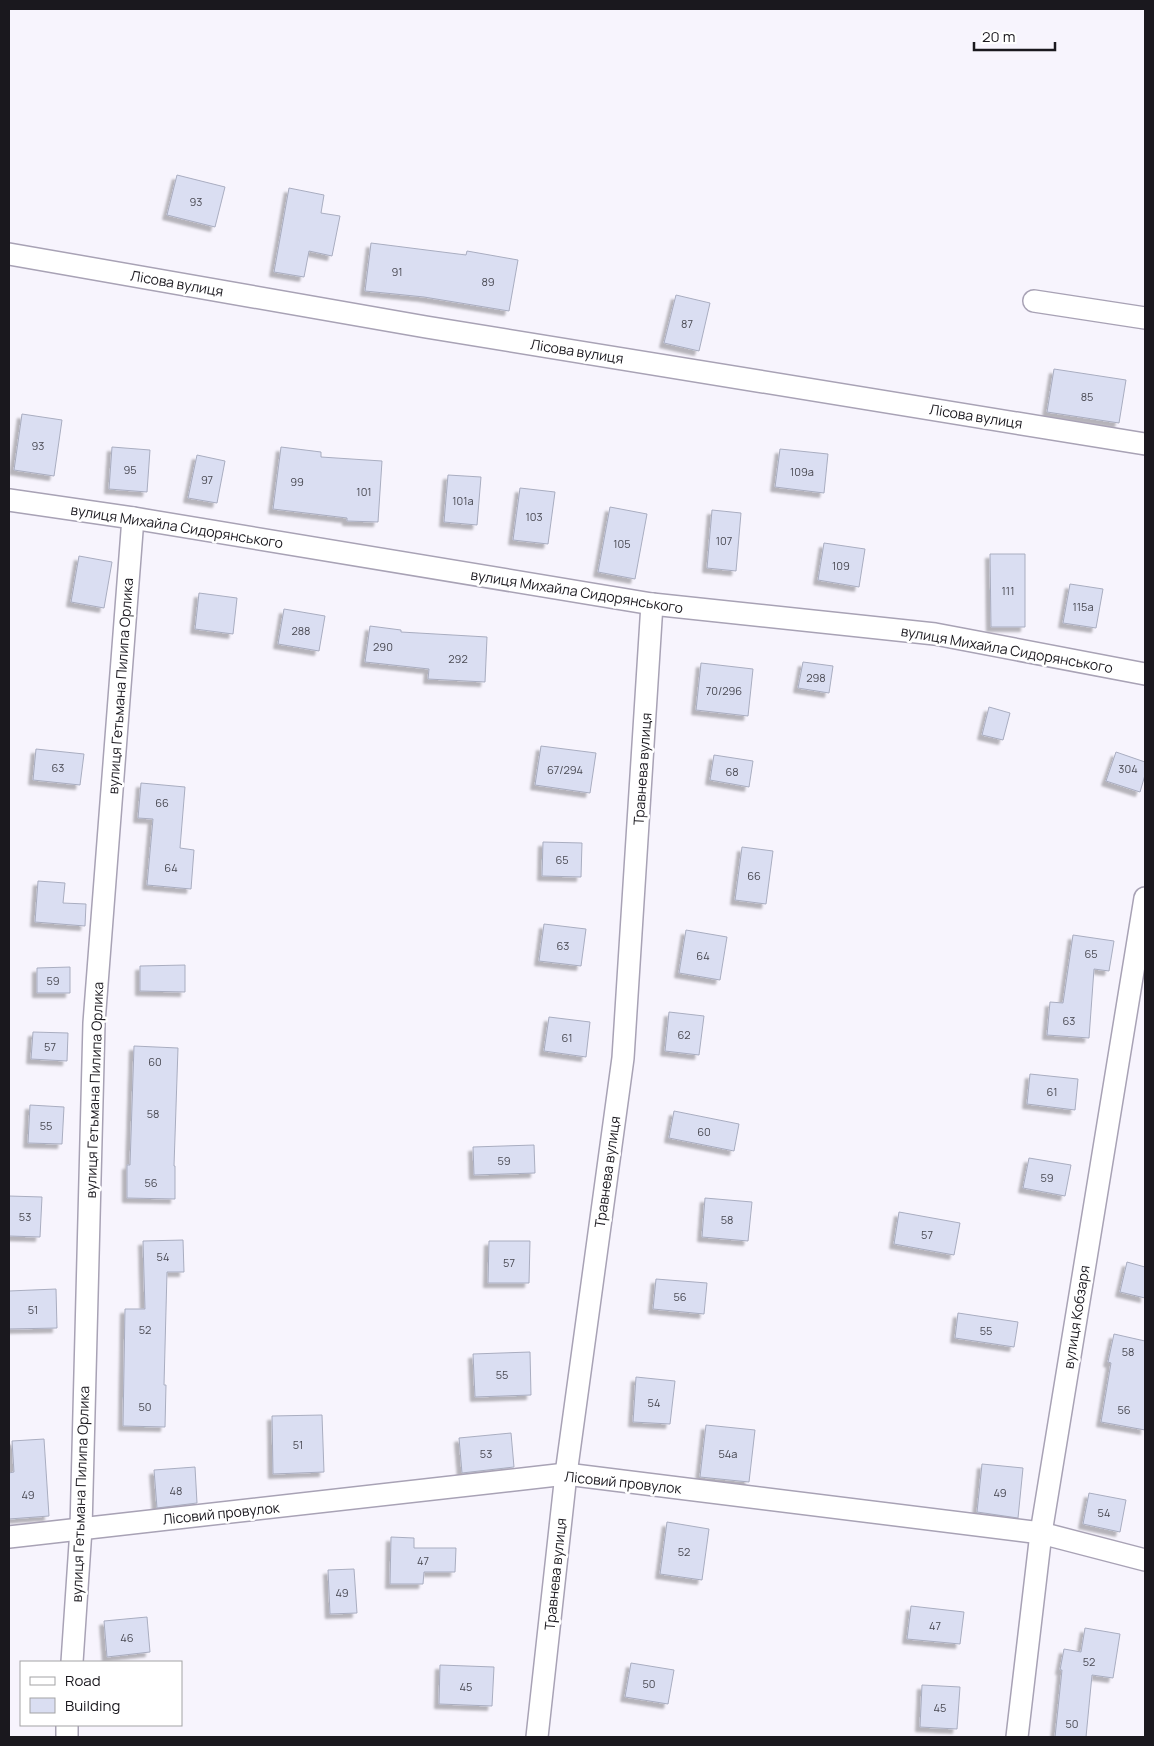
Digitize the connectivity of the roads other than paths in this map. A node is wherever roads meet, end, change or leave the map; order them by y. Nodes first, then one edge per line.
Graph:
1 (9, 254) edge
2 (1034, 301) dead end
3 (1145, 318) edge
4 (1145, 444) edge
5 (9, 500) edge
6 (133, 518) junction
7 (652, 604) junction
8 (1145, 674) edge
9 (1145, 898) edge
10 (566, 1474) junction
11 (81, 1529) junction
12 (1041, 1533) junction
13 (9, 1537) edge
14 (1145, 1560) edge
15 (72, 1661) edge
16 (537, 1737) edge
17 (1017, 1737) edge

1 - 4 street, Лісова вулиця
2 - 3 street
5 - 6 street, вулиця Михайла Сидорянського
6 - 7 street, вулиця Михайла Сидорянського
6 - 11 street, вулиця Гетьмана Пилипа Орлика
7 - 8 street, вулиця Михайла Сидорянського
7 - 10 street, Травнева вулиця
9 - 12 street, вулиця Кобзаря
10 - 11 street, Лісовий провулок
10 - 12 street, Лісовий провулок
10 - 16 street, Травнева вулиця
11 - 13 street, Лісовий провулок
11 - 15 street, вулиця Гетьмана Пилипа Орлика
12 - 14 street, Лісовий провулок
12 - 17 street, вулиця Кобзаря

